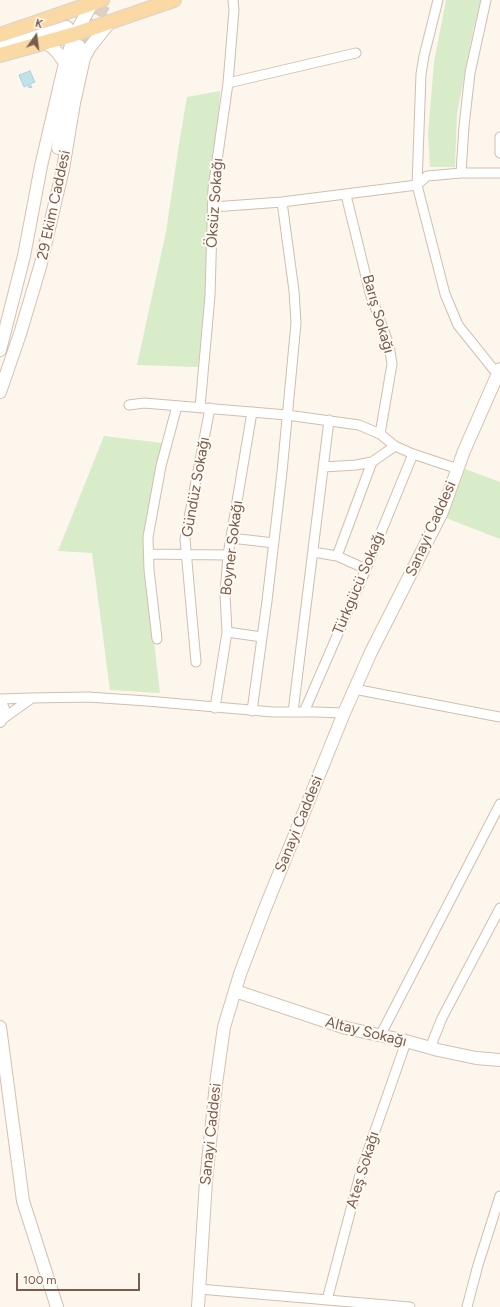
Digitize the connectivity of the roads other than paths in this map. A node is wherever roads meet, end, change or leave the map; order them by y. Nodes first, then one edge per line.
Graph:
1 (174, 0) edge
2 (234, 0) edge
3 (438, 0) edge
4 (486, 0) edge
5 (96, 1) edge
6 (110, 22) junction
7 (0, 35) edge
8 (74, 36) junction
9 (45, 42) junction
10 (0, 49) edge
11 (356, 52) dead end
12 (0, 55) edge
13 (65, 63) junction
14 (228, 83) junction
15 (500, 137) edge
16 (500, 153) edge
17 (461, 173) junction
18 (500, 173) edge
19 (417, 186) junction
20 (346, 195) junction
21 (282, 202) junction
22 (213, 207) junction
23 (48, 232) junction
24 (0, 350) edge
25 (499, 372) edge
26 (0, 392) edge
27 (129, 405) dead end
28 (177, 406) junction
29 (200, 407) junction
30 (210, 408) junction
31 (252, 412) junction
32 (287, 415) junction
33 (329, 420) junction
34 (380, 434) junction
35 (395, 446) junction
36 (413, 454) junction
37 (372, 462) junction
38 (323, 467) junction
39 (458, 469) junction
40 (231, 538) junction
41 (274, 543) junction
42 (313, 552) junction
43 (149, 554) junction
44 (186, 554) junction
45 (228, 554) junction
46 (337, 556) junction
47 (366, 570) junction
48 (227, 632) junction
49 (262, 638) junction
50 (157, 639) dead end
51 (196, 662) dead end
52 (354, 689) junction
53 (32, 698) junction
54 (0, 699) edge
55 (0, 703) edge
56 (215, 708) junction
57 (252, 711) junction
58 (293, 712) junction
59 (304, 712) junction
60 (344, 713) junction
61 (500, 717) edge
62 (1, 720) edge
63 (500, 804) edge
64 (500, 908) edge
65 (235, 991) junction
66 (0, 1027) edge
67 (380, 1036) junction
68 (406, 1042) junction
69 (430, 1048) junction
70 (500, 1060) edge
71 (500, 1196) edge
72 (199, 1289) junction
73 (327, 1300) junction
74 (377, 1306) edge
75 (57, 1307) edge
76 (198, 1307) edge
77 (410, 1307) edge
78 (468, 1307) edge

1 - 6 main road
2 - 14 street, Öksüz Sokağı
3 - 19 street
4 - 17 street
5 - 7 main road
5 - 8 main road
6 - 8 main road
6 - 23 main road, 29 Ekim Caddesi
8 - 9 main road
8 - 10 main road
8 - 13 main road, 29 Ekim Caddesi
8 - 23 main road
9 - 12 main road
9 - 13 main road
11 - 14 street
13 - 24 main road, 29 Ekim Caddesi
14 - 22 street, Öksüz Sokağı
15 - 16 street
17 - 18 street
17 - 19 street
19 - 20 street
19 - 25 street
20 - 21 street
20 - 34 street, Barış Sokağı
21 - 22 street
21 - 32 street
22 - 29 street, Öksüz Sokağı
23 - 26 main road, 29 Ekim Caddesi
25 - 39 main road, Sanayi Caddesi
27 - 28 street
28 - 29 street
28 - 43 street
29 - 30 street
30 - 31 street
30 - 44 street, Gündüz Sokağı
31 - 32 street
31 - 40 street, Boyner Sokağı
32 - 33 street
32 - 41 street
33 - 34 street
33 - 38 street
34 - 35 street
35 - 36 street
35 - 37 street
36 - 39 street
36 - 47 street, Türkgücü Sokağı
37 - 38 street
37 - 46 street
38 - 42 street
39 - 52 main road, Sanayi Caddesi
40 - 41 street
40 - 45 street, Boyner Sokağı
41 - 49 street
42 - 46 street
42 - 58 street
43 - 44 street
43 - 50 street
44 - 45 street
44 - 51 street, Gündüz Sokağı
45 - 48 street, Boyner Sokağı
46 - 47 street
47 - 59 street, Türkgücü Sokağı
48 - 49 street
48 - 56 street, Boyner Sokağı
49 - 57 street
52 - 60 main road, Sanayi Caddesi
52 - 61 street
53 - 54 street
53 - 56 street
53 - 62 street
55 - 62 main road
56 - 57 street
57 - 58 street
58 - 59 street
59 - 60 street
60 - 65 main road, Sanayi Caddesi
63 - 67 street
64 - 69 street
65 - 67 main road, Altay Sokağı
65 - 72 main road, Sanayi Caddesi
66 - 75 main road
67 - 68 main road, Altay Sokağı
68 - 69 main road, Altay Sokağı
68 - 73 street, Ateş Sokağı
69 - 70 main road, Altay Sokağı
71 - 78 street
72 - 73 street
72 - 76 main road, Sanayi Caddesi
73 - 74 street
74 - 77 street

